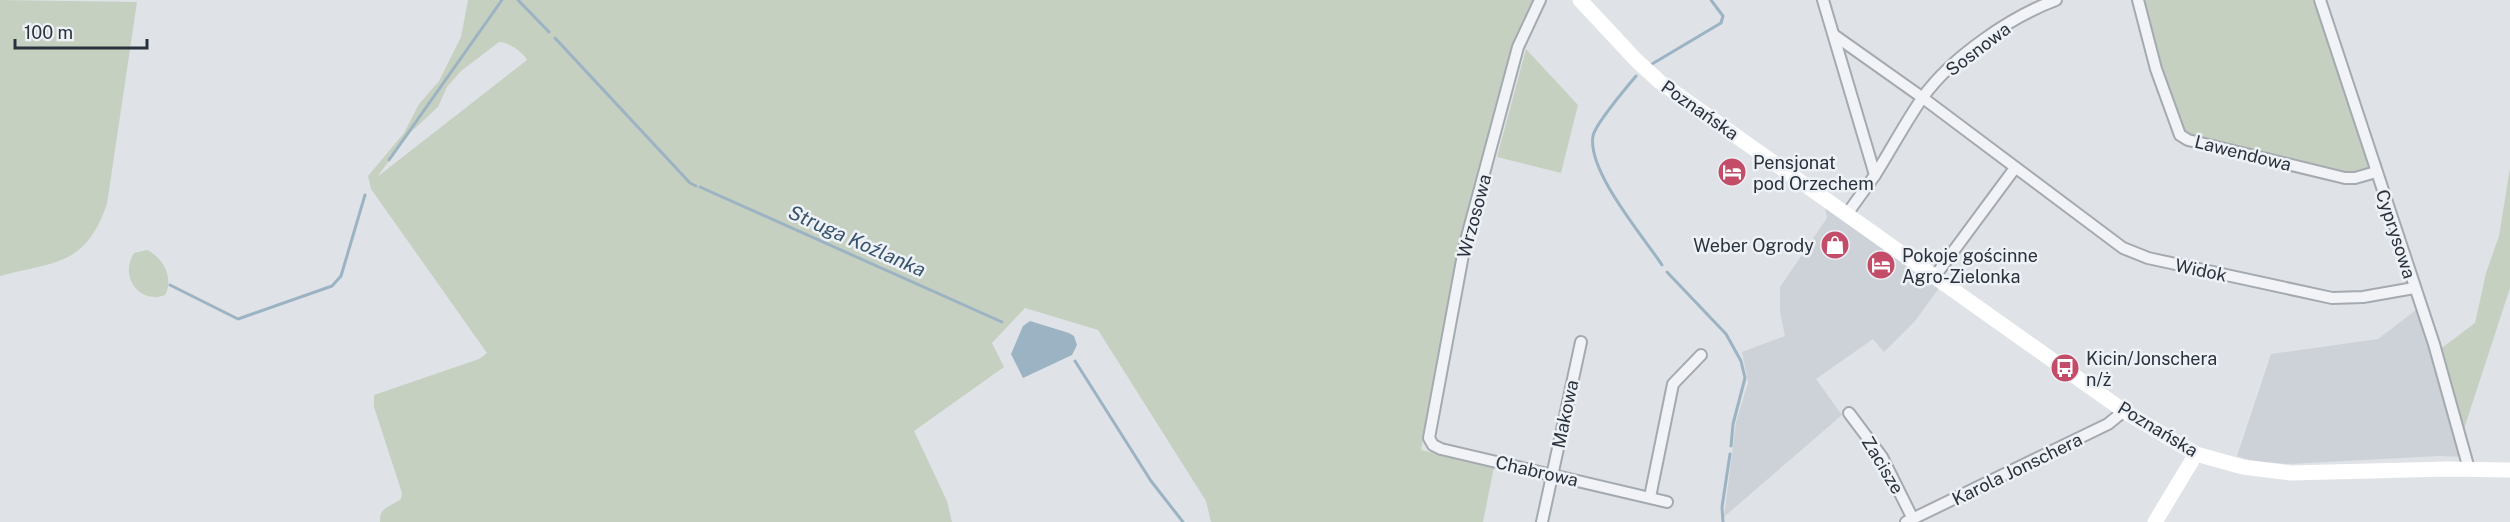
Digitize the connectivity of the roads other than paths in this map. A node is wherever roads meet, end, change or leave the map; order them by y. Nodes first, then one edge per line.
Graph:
1 (1540, 0) edge
2 (1580, 0) edge
3 (1823, 0) edge
4 (2056, 0) edge
5 (2138, 0) edge
6 (2320, 0) edge
7 (1834, 35) junction
8 (1923, 98) junction
9 (2014, 168) junction
10 (2376, 172) junction
11 (1875, 175) junction
12 (1847, 214) junction
13 (1935, 276) junction
14 (2414, 288) junction
15 (1581, 342) dead end
16 (1701, 355) dead end
17 (2124, 411) junction
18 (1849, 413) dead end
19 (1429, 438) joint
20 (2196, 454) junction
21 (2469, 469) junction
22 (2510, 470) edge
23 (1552, 475) junction
24 (1650, 497) junction
25 (1667, 502) dead end
26 (1910, 520) edge
27 (1542, 522) edge
28 (2155, 522) edge

1 - 19 street, Wrzosowa
2 - 12 street, Poznańska
3 - 7 street
4 - 8 street, Sosnowa
5 - 10 street, Lawendowa
6 - 10 street, Cyprysowa
7 - 8 street, Widok
7 - 11 street
8 - 9 street, Widok
8 - 11 street, Sosnowa
9 - 13 street
9 - 14 street, Widok
10 - 14 street, Cyprysowa
11 - 12 street, Sosnowa
12 - 13 street, Poznańska
13 - 17 street, Poznańska
14 - 21 street, Cyprysowa
15 - 23 street, Makowa
16 - 24 street
17 - 20 street, Poznańska
17 - 26 street, Karola Jonschera
18 - 26 street, Zacisze
19 - 23 street, Chabrowa
20 - 21 street, Poznańska
20 - 28 street
21 - 22 street, Poznańska
23 - 24 street, Chabrowa
23 - 27 street, Makowa
24 - 25 street, Chabrowa

